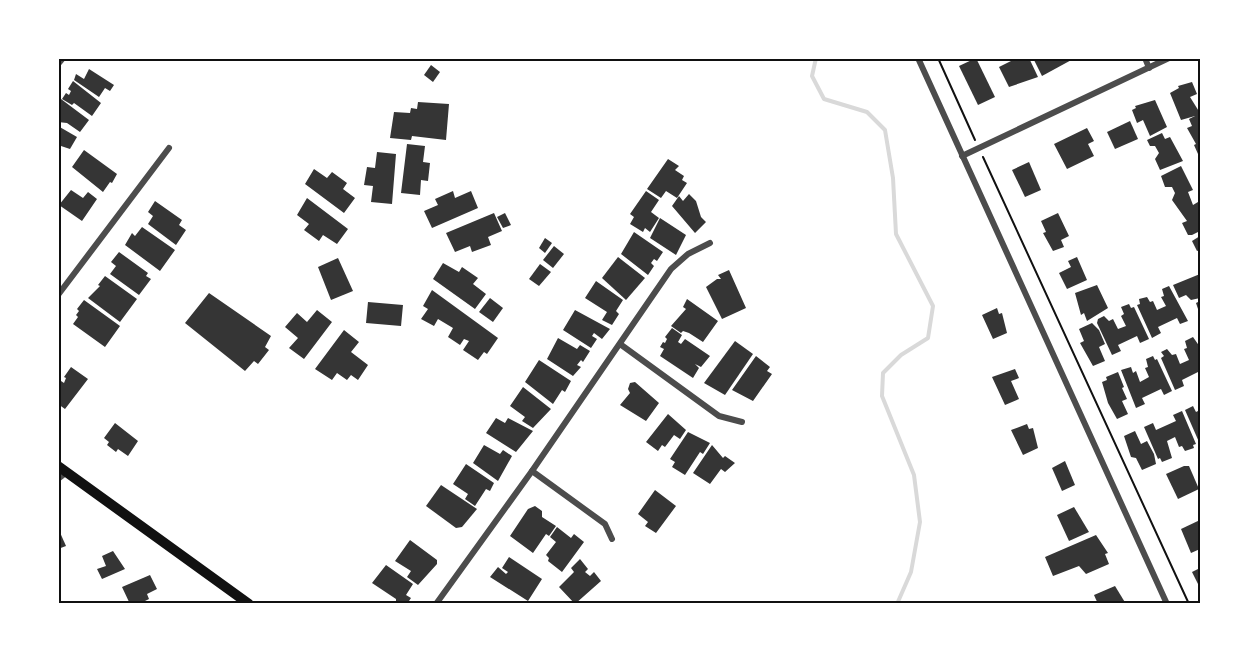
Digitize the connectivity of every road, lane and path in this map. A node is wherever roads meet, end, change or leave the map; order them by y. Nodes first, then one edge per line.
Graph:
1 (63, 58) edge
2 (918, 58) edge
3 (938, 58) edge
4 (1144, 58) edge
5 (1169, 58) edge
6 (58, 64) edge
7 (1149, 68) junction
8 (169, 148) dead end
9 (978, 148) junction
10 (962, 156) junction
11 (710, 243) dead end
12 (58, 295) edge
13 (620, 344) junction
14 (742, 422) dead end
15 (532, 471) junction
16 (61, 472) edge
17 (612, 539) dead end
18 (247, 603) edge
19 (436, 603) edge
20 (1167, 603) edge
21 (1189, 603) edge

1 - 6 street
2 - 10 street
3 - 9 path
4 - 7 street
5 - 7 street
7 - 9 street
8 - 12 street
9 - 10 street
9 - 21 path
10 - 20 street
11 - 13 street
13 - 14 street
13 - 15 street
15 - 17 street
15 - 19 street
16 - 18 main road

